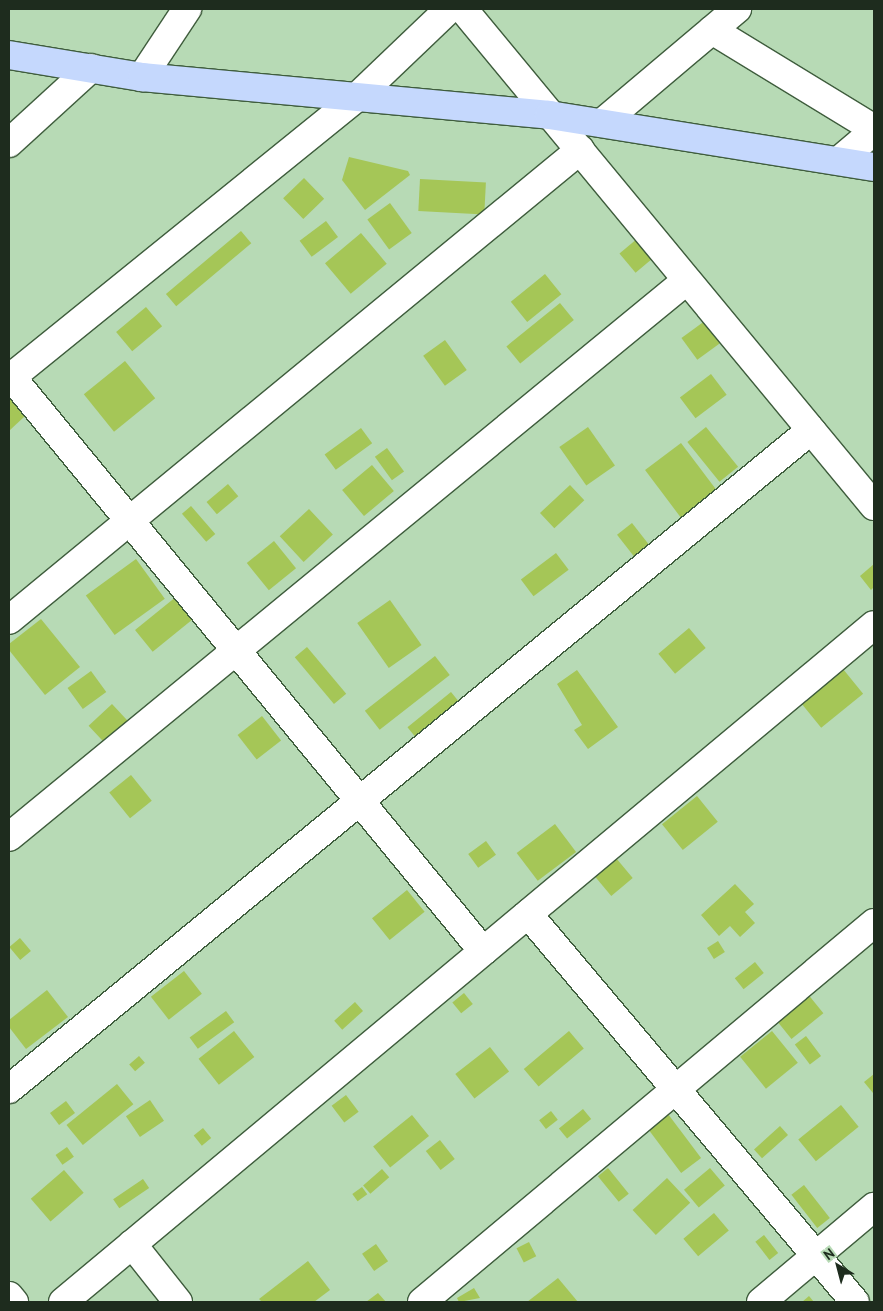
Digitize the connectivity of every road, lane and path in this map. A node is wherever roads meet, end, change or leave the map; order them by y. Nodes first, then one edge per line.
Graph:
1 (187, 9) edge
2 (449, 9) edge
3 (463, 9) edge
4 (737, 9) edge
5 (712, 30) junction
6 (9, 55) edge
7 (91, 68) junction
8 (142, 77) junction
9 (357, 98) junction
10 (549, 115) junction
11 (602, 123) junction
12 (874, 130) edge
13 (9, 143) edge
14 (580, 150) junction
15 (841, 159) junction
16 (874, 167) edge
17 (687, 280) junction
18 (10, 377) edge
19 (811, 430) junction
20 (874, 506) edge
21 (129, 521) junction
22 (9, 620) edge
23 (874, 625) edge
24 (236, 650) junction
25 (359, 800) junction
26 (9, 837) edge
27 (528, 914) junction
28 (874, 923) edge
29 (483, 951) junction
30 (9, 1088) edge
31 (676, 1090) junction
32 (874, 1207) edge
33 (132, 1244) junction
34 (816, 1256) junction
35 (9, 1296) edge
36 (14, 1302) edge
37 (63, 1302) edge
38 (178, 1302) edge
39 (422, 1302) edge
40 (761, 1302) edge
41 (855, 1302) edge

1 - 8 street
2 - 9 street
3 - 10 street
4 - 5 street
5 - 11 street
5 - 12 street
6 - 7 main road
7 - 8 main road
7 - 13 street
8 - 9 main road
9 - 10 main road
9 - 18 street
10 - 11 main road
10 - 14 street
11 - 15 main road
12 - 15 street
14 - 17 street
14 - 21 street
15 - 16 main road
17 - 19 street
17 - 24 street
18 - 21 street
19 - 20 street
19 - 25 street
21 - 22 street
21 - 24 street
23 - 27 street
24 - 25 street
24 - 26 street
25 - 29 street
25 - 30 street
27 - 29 street
27 - 31 street
28 - 31 street
29 - 33 street
31 - 34 street
31 - 39 street
32 - 34 street
33 - 37 street
33 - 38 street
34 - 40 street
34 - 41 street
35 - 36 street

